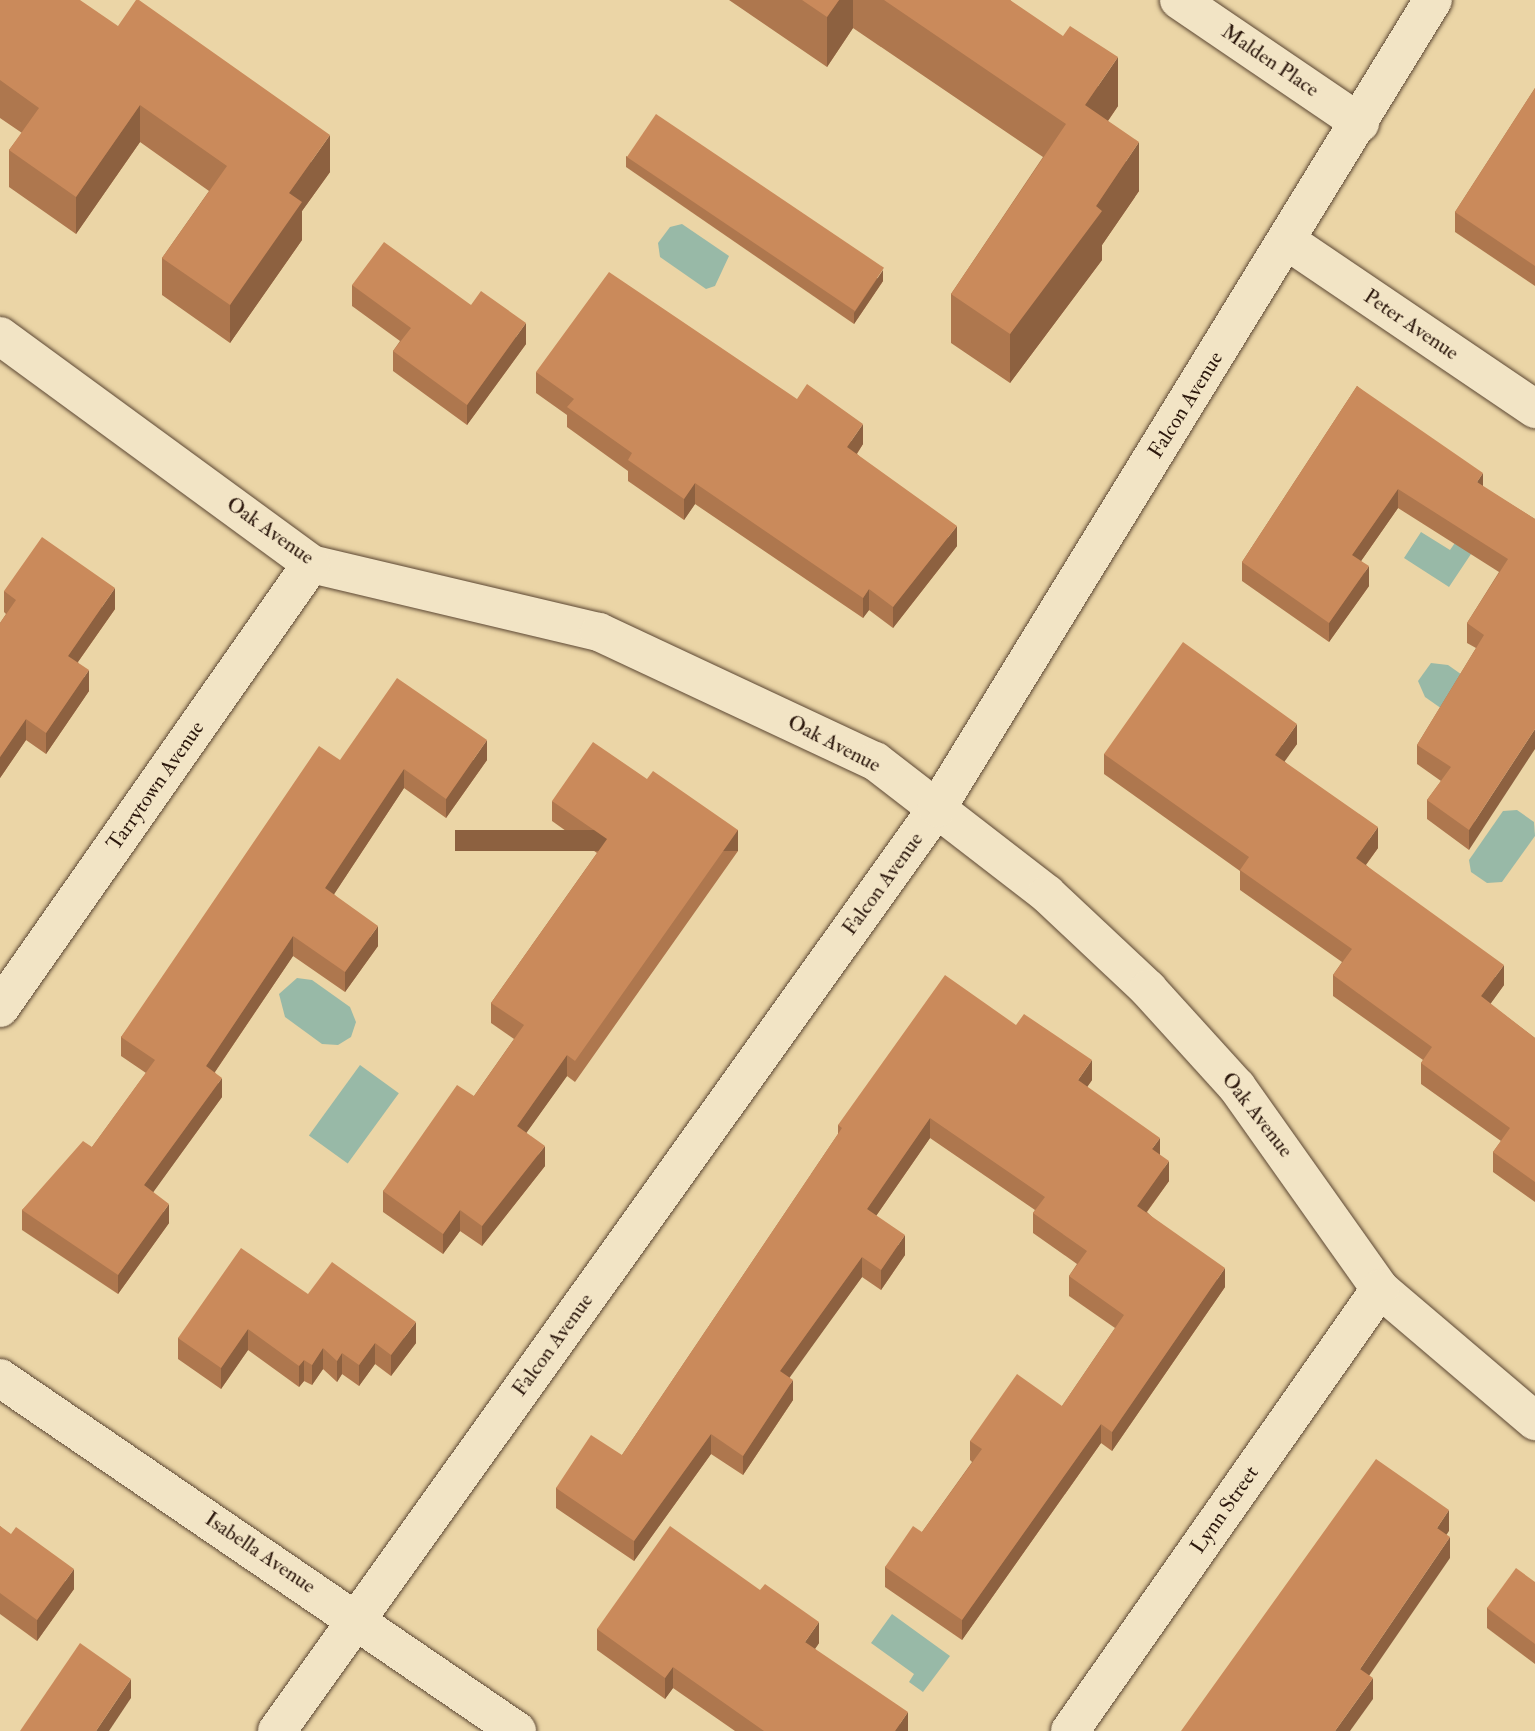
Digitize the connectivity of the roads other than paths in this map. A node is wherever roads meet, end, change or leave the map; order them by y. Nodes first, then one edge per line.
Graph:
1 (1180, 0) edge
2 (1433, 0) edge
3 (1360, 123) junction
4 (1287, 241) junction
5 (0, 336) edge
6 (1535, 409) edge
7 (312, 564) junction
8 (937, 808) junction
9 (0, 1008) edge
10 (1380, 1289) junction
11 (0, 1378) edge
12 (1535, 1421) edge
13 (358, 1619) junction
14 (276, 1731) edge
15 (517, 1731) edge
16 (1070, 1731) edge

1 - 3 street, Malden Place
2 - 3 street, Falcon Avenue
3 - 4 street, Falcon Avenue
4 - 6 street, Peter Avenue
4 - 8 street, Falcon Avenue
5 - 7 street, Oak Avenue
7 - 8 street, Oak Avenue
7 - 9 street, Tarrytown Avenue
8 - 10 street, Oak Avenue
8 - 13 street, Falcon Avenue
10 - 12 street, Oak Avenue
10 - 16 street, Lynn Street
11 - 13 street, Isabella Avenue
13 - 14 street, Falcon Avenue
13 - 15 street, Isabella Avenue

